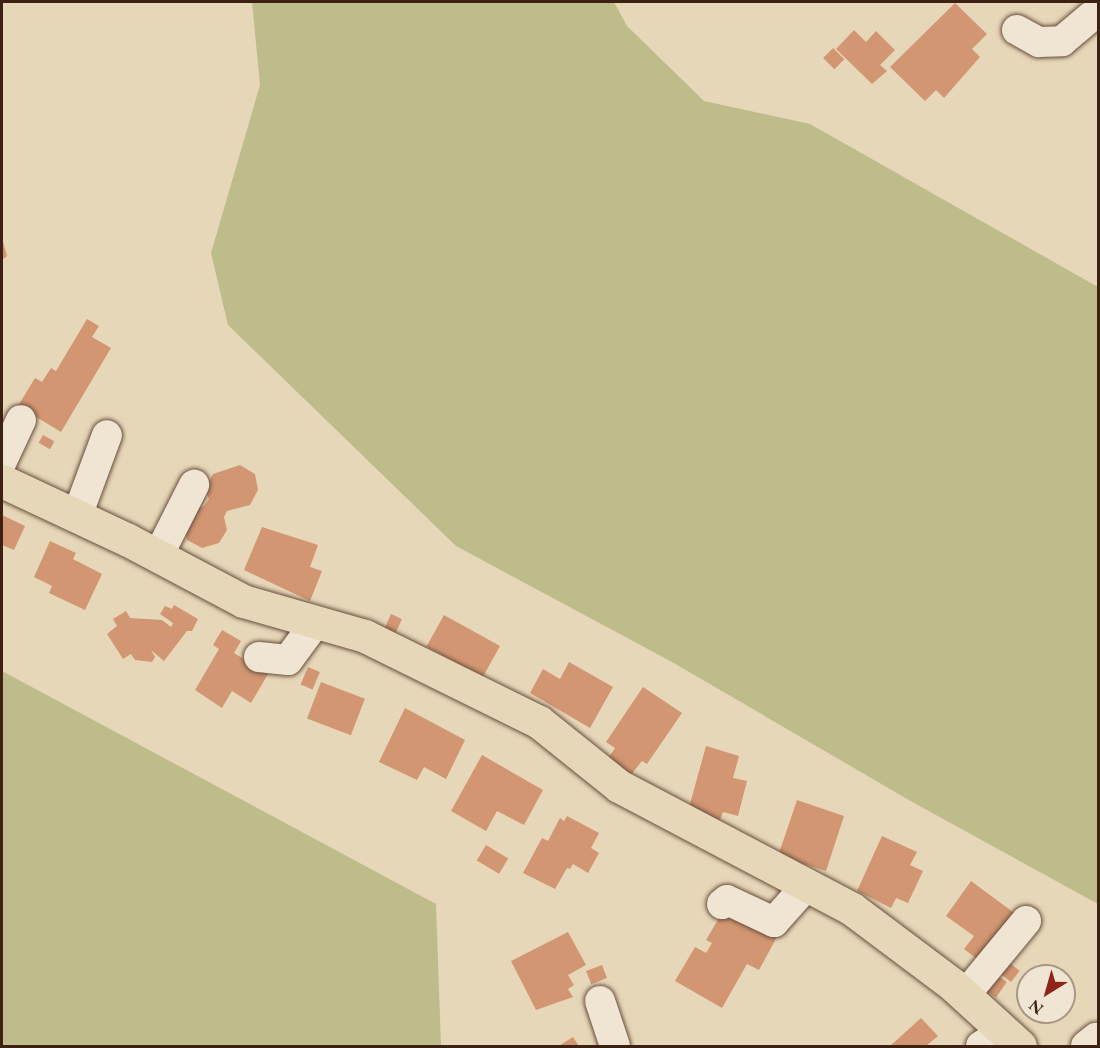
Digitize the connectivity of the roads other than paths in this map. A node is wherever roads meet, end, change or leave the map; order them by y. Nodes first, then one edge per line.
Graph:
1 (1087, 14) edge
2 (1017, 30) dead end
3 (21, 420) dead end
4 (107, 435) dead end
5 (2, 461) edge
6 (2, 481) edge
7 (194, 485) dead end
8 (77, 516) junction
9 (158, 556) junction
10 (316, 622) junction
11 (259, 657) dead end
12 (807, 885) junction
13 (722, 904) dead end
14 (1026, 921) dead end
15 (965, 995) junction
16 (600, 1001) dead end
17 (1002, 1041) edge
18 (615, 1047) edge

1 - 2 street
3 - 5 street
4 - 8 street
6 - 8 main road
7 - 9 street
8 - 9 main road
9 - 10 main road
10 - 11 street
10 - 12 main road
12 - 13 street
12 - 15 main road
14 - 15 street
15 - 17 main road
16 - 18 street

